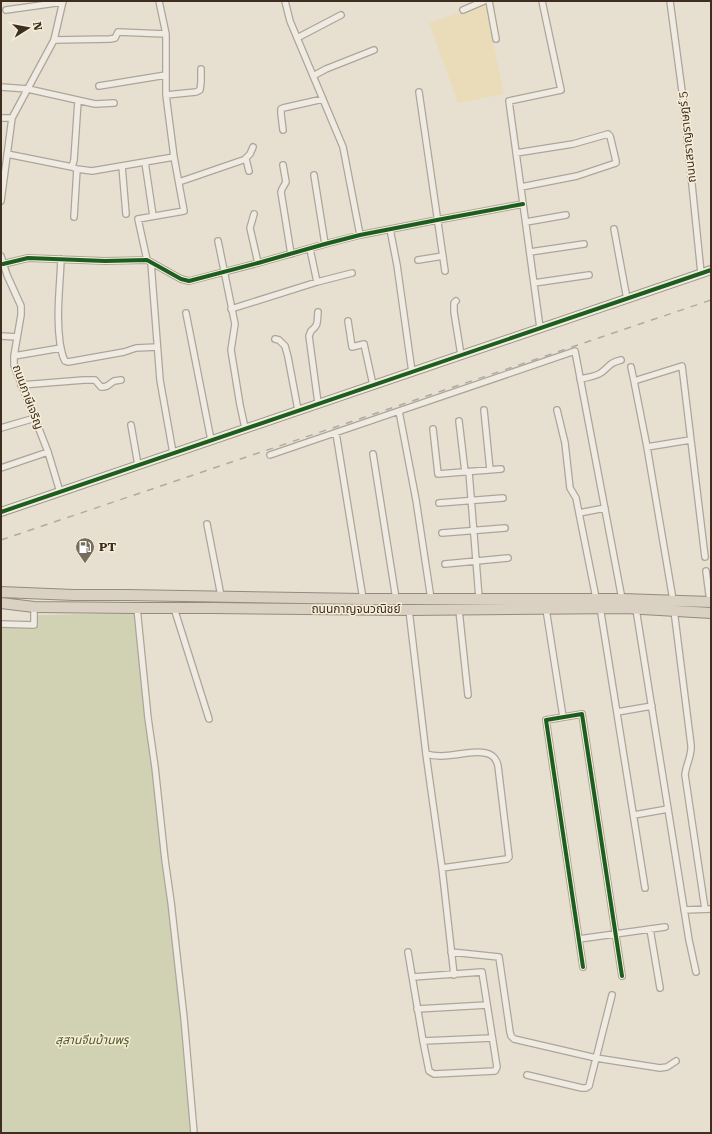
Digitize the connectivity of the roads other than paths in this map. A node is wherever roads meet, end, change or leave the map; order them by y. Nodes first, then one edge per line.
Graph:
1 (159, 1) edge
2 (286, 1) edge
3 (484, 1) edge
4 (489, 1) edge
5 (542, 1) edge
6 (670, 1) edge
7 (63, 2) edge
8 (6, 10) dead end
9 (463, 10) dead end
10 (341, 15) dead end
11 (166, 34) junction
12 (297, 38) junction
13 (496, 39) dead end
14 (54, 40) junction
15 (374, 50) dead end
16 (201, 69) dead end
17 (166, 75) junction
18 (313, 76) junction
19 (99, 86) dead end
20 (1, 87) edge
21 (28, 89) junction
22 (419, 92) dead end
23 (166, 96) junction
24 (323, 99) junction
25 (78, 101) junction
26 (114, 103) dead end
27 (1, 118) edge
28 (12, 118) junction
29 (283, 130) dead end
30 (253, 148) dead end
31 (7, 154) junction
32 (516, 154) junction
33 (174, 157) junction
34 (245, 159) junction
35 (146, 162) junction
36 (283, 165) dead end
37 (122, 166) junction
38 (74, 168) junction
39 (249, 171) dead end
40 (314, 176) dead end
41 (179, 182) junction
42 (521, 187) junction
43 (1, 201) edge
44 (523, 204) junction
45 (126, 214) dead end
46 (254, 214) dead end
47 (566, 215) dead end
48 (74, 216) dead end
49 (153, 216) junction
50 (437, 220) junction
51 (526, 222) junction
52 (390, 229) junction
53 (614, 229) dead end
54 (360, 235) junction
55 (218, 241) dead end
56 (326, 244) junction
57 (584, 244) dead end
58 (310, 248) junction
59 (530, 252) junction
60 (291, 254) junction
61 (1, 256) edge
62 (443, 256) junction
63 (62, 259) junction
64 (418, 260) dead end
65 (149, 262) junction
66 (258, 263) junction
67 (3, 264) junction
68 (711, 270) edge
69 (445, 271) dead end
70 (224, 272) junction
71 (352, 273) dead end
72 (701, 273) junction
73 (589, 275) dead end
74 (317, 282) junction
75 (534, 283) junction
76 (627, 299) junction
77 (456, 301) dead end
78 (231, 309) junction
79 (318, 312) dead end
80 (186, 313) dead end
81 (348, 321) dead end
82 (540, 328) junction
83 (1, 336) edge
84 (17, 337) junction
85 (275, 339) dead end
86 (157, 347) junction
87 (61, 348) junction
88 (461, 355) junction
89 (14, 356) junction
90 (621, 360) dead end
91 (631, 367) dead end
92 (412, 372) junction
93 (580, 379) junction
94 (121, 380) dead end
95 (634, 381) junction
96 (21, 385) junction
97 (373, 385) junction
98 (318, 403) junction
99 (298, 410) junction
100 (484, 410) dead end
101 (557, 410) dead end
102 (400, 411) junction
103 (35, 418) junction
104 (459, 421) dead end
105 (131, 425) dead end
106 (1, 428) edge
107 (245, 428) junction
108 (433, 429) dead end
109 (336, 433) junction
110 (211, 440) junction
111 (690, 440) junction
112 (647, 447) junction
113 (48, 452) junction
114 (173, 453) junction
115 (373, 454) dead end
116 (270, 455) dead end
117 (138, 465) junction
118 (1, 468) edge
119 (501, 469) dead end
120 (490, 470) junction
121 (467, 472) junction
122 (60, 492) junction
123 (503, 498) dead end
124 (471, 501) junction
125 (439, 503) dead end
126 (605, 508) junction
127 (1, 512) edge
128 (579, 512) junction
129 (207, 524) dead end
130 (505, 528) dead end
131 (474, 531) junction
132 (442, 533) dead end
133 (705, 557) dead end
134 (508, 558) dead end
135 (476, 561) junction
136 (445, 564) dead end
137 (706, 571) dead end
138 (1, 592) edge
139 (221, 596) junction
140 (431, 598) junction
141 (479, 598) junction
142 (363, 599) junction
143 (396, 599) junction
144 (622, 599) junction
145 (598, 602) junction
146 (710, 602) edge
147 (1, 603) edge
148 (673, 605) junction
149 (34, 607) junction
150 (138, 608) junction
151 (174, 608) junction
152 (546, 609) junction
153 (636, 609) junction
154 (408, 610) junction
155 (459, 610) junction
156 (711, 613) edge
157 (1, 624) edge
158 (468, 695) dead end
159 (652, 706) junction
160 (617, 712) junction
161 (563, 717) junction
162 (209, 719) dead end
163 (426, 754) junction
164 (668, 809) junction
165 (634, 815) junction
166 (442, 868) junction
167 (645, 888) dead end
168 (708, 909) edge
169 (684, 910) junction
170 (665, 927) dead end
171 (650, 929) junction
172 (615, 934) junction
173 (579, 939) junction
174 (408, 952) dead end
175 (451, 952) junction
176 (583, 967) dead end
177 (696, 972) dead end
178 (454, 975) junction
179 (622, 976) dead end
180 (412, 977) junction
181 (660, 988) dead end
182 (612, 995) dead end
183 (487, 1005) junction
184 (417, 1009) junction
185 (492, 1038) junction
186 (423, 1041) junction
187 (596, 1058) junction
188 (676, 1061) dead end
189 (527, 1075) dead end
190 (194, 1133) edge

1 - 11 street
2 - 12 street
3 - 9 street
4 - 13 street
5 - 32 street
6 - 72 street, ถนนสราญราษฎร์ 5
7 - 8 street
7 - 14 street
10 - 12 street
11 - 14 street
11 - 17 street
12 - 18 street
14 - 21 street
15 - 18 street
16 - 23 street
17 - 19 street
17 - 23 street
18 - 24 street
20 - 21 street
21 - 25 street
21 - 28 street
22 - 50 street
23 - 33 street
24 - 29 street
24 - 54 street
25 - 26 street
25 - 38 street
27 - 28 street
28 - 31 street
30 - 34 street
31 - 38 street
31 - 43 street
32 - 42 street
32 - 42 street
33 - 35 street
33 - 41 street
34 - 39 street
34 - 41 street
35 - 37 street
35 - 49 street
36 - 60 street
37 - 38 street
37 - 45 street
38 - 48 street
40 - 56 street
41 - 49 street
42 - 44 street
44 - 50 street
44 - 51 street
46 - 66 street
47 - 51 street
49 - 65 street
50 - 52 street
50 - 62 street
51 - 59 street
52 - 54 street
52 - 92 street
53 - 76 street
54 - 56 street
55 - 70 street
56 - 58 street
57 - 59 street
58 - 60 street
58 - 74 street
59 - 75 street
60 - 66 street
61 - 67 street, ถนนภาษีเจริญ
62 - 64 street
62 - 69 street
63 - 65 street
63 - 67 street
63 - 87 street
65 - 70 street
65 - 86 street
66 - 70 street
67 - 84 street, ถนนภาษีเจริญ
68 - 72 street
70 - 78 street
71 - 74 street
72 - 76 street
73 - 75 street
74 - 78 street
75 - 82 street
76 - 82 street
77 - 88 street
78 - 107 street
79 - 98 street
80 - 110 street
81 - 97 street
82 - 88 street
83 - 84 street
84 - 89 street, ถนนภาษีเจริญ
85 - 99 street
86 - 87 street
86 - 114 street
87 - 89 street
88 - 92 street
89 - 96 street, ถนนภาษีเจริญ
90 - 93 street
91 - 95 street
92 - 97 street
93 - 102 street
93 - 126 street
94 - 96 street
95 - 111 street
95 - 112 street
96 - 103 street, ถนนภาษีเจริญ
97 - 98 street
98 - 99 street
99 - 107 street
100 - 120 street
101 - 128 street
102 - 109 street
102 - 140 street
103 - 106 street
103 - 113 street, ถนนภาษีเจริญ
104 - 121 street
105 - 117 street
107 - 110 street
108 - 121 street
109 - 116 street
109 - 142 street
110 - 114 street
111 - 112 street
111 - 133 street
112 - 148 street
113 - 118 street
113 - 122 street, ถนนภาษีเจริญ
114 - 117 street
115 - 143 street
117 - 122 street
119 - 120 street
120 - 121 street
121 - 124 street
122 - 127 street
123 - 124 street
124 - 125 street
124 - 131 street
126 - 128 street
126 - 144 street
128 - 145 street
129 - 139 street
130 - 131 street
131 - 132 street
131 - 135 street
134 - 135 street
135 - 136 street
135 - 141 street
137 - 146 street
138 - 139 highway, ถนนกาญจนวณิชย์
139 - 142 highway, ถนนกาญจนวณิชย์
140 - 141 highway, ถนนกาญจนวณิชย์
140 - 143 highway, ถนนกาญจนวณิชย์
141 - 145 highway, ถนนกาญจนวณิชย์
142 - 143 highway, ถนนกาญจนวณิชย์
144 - 145 highway, ถนนกาญจนวณิชย์
144 - 148 highway, ถนนกาญจนวณิชย์
145 - 152 highway, ถนนกาญจนวณิชย์
145 - 153 highway, ถนนกาญจนวณิชย์
145 - 160 street
146 - 148 highway, ถนนกาญจนวณิชย์
147 - 149 highway, ถนนกาญจนวณิชย์
148 - 153 highway, ถนนกาญจนวณิชย์
148 - 156 highway, ถนนกาญจนวณิชย์
148 - 168 street
149 - 150 highway, ถนนกาญจนวณิชย์
149 - 157 street
150 - 151 highway, ถนนกาญจนวณิชย์
150 - 190 street
151 - 154 highway, ถนนกาญจนวณิชย์
151 - 162 street
152 - 155 highway, ถนนกาญจนวณิชย์
152 - 161 street
153 - 159 street
154 - 155 highway, ถนนกาญจนวณิชย์
154 - 163 street
155 - 158 street
159 - 160 street
159 - 164 street
160 - 165 street
161 - 172 street
161 - 173 street
163 - 166 street
163 - 166 street
164 - 165 street
164 - 169 street
165 - 167 street
166 - 175 street
168 - 169 street
169 - 177 street
170 - 171 street
171 - 172 street
171 - 181 street
172 - 173 street
172 - 179 street
173 - 176 street
174 - 180 street
175 - 178 street
175 - 187 street
178 - 180 street
178 - 183 street
180 - 184 street
182 - 187 street
183 - 184 street
183 - 185 street
184 - 186 street
185 - 186 street
185 - 186 street
187 - 188 street
187 - 189 street

